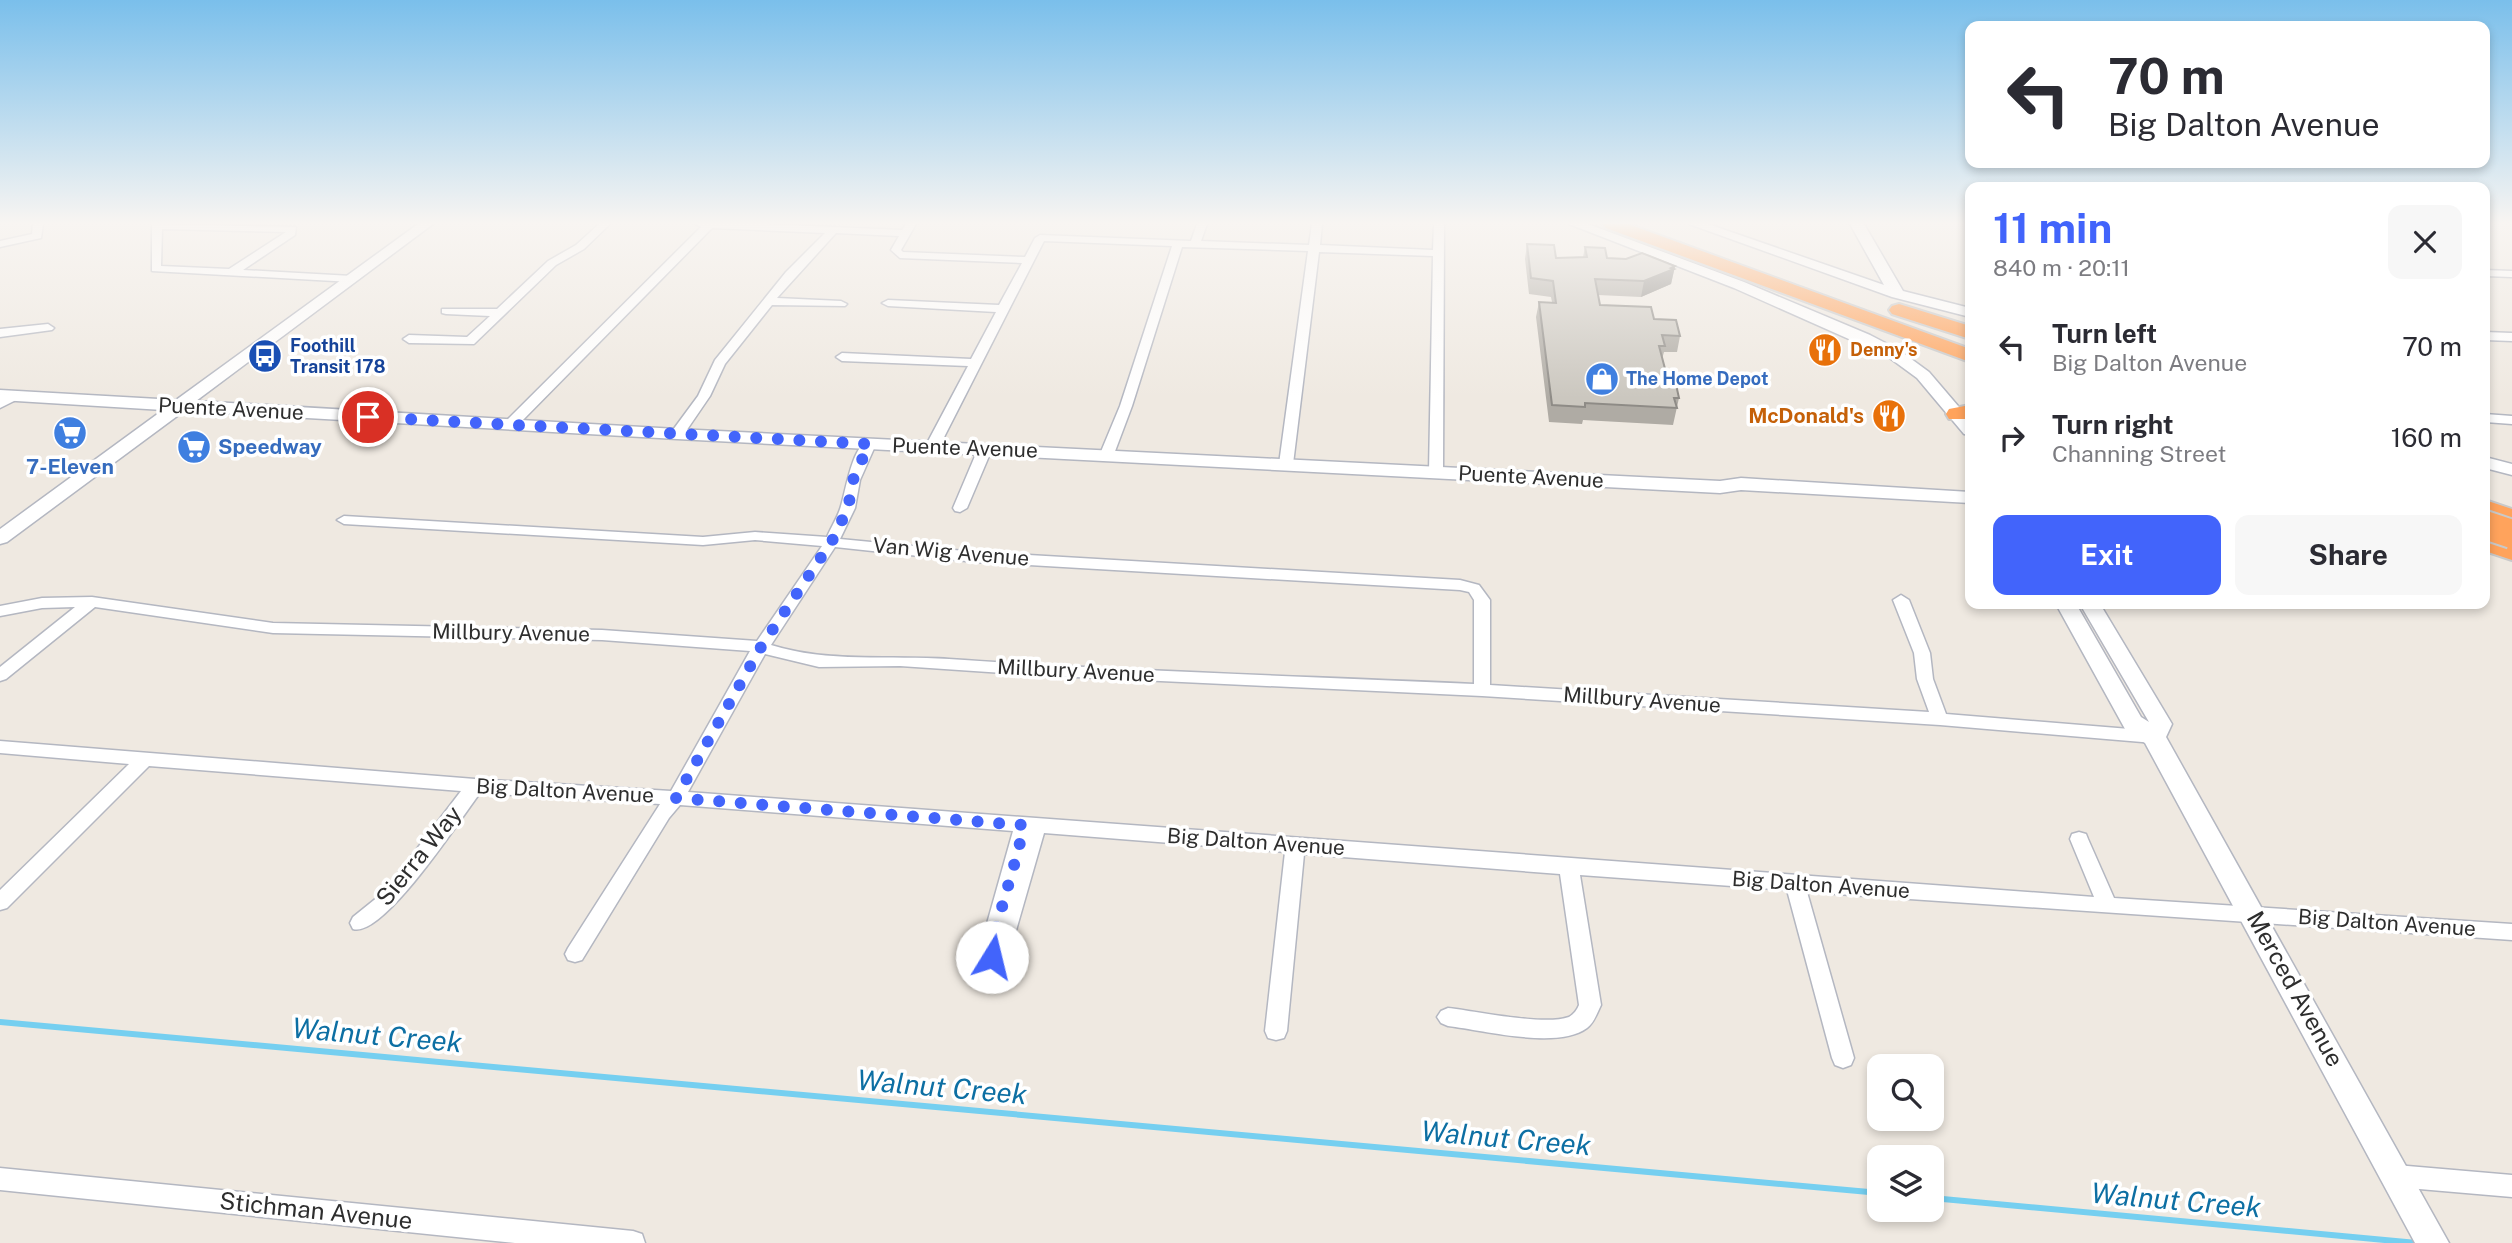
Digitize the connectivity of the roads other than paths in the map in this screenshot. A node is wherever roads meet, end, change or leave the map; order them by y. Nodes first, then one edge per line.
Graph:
1 (348, 282) edge
2 (532, 282) edge
3 (652, 282) edge
4 (785, 282) edge
5 (1017, 282) edge
6 (1166, 282) edge
7 (1309, 282) edge
8 (1436, 282) edge
9 (1731, 282) edge
10 (1748, 282) edge
11 (1784, 282) edge
12 (1785, 282) edge
13 (1801, 282) edge
14 (1831, 282) edge
15 (1846, 282) edge
16 (1888, 282) edge
17 (768, 301) junction
18 (1898, 302) junction
19 (888, 303) dead end
20 (841, 304) dead end
21 (1003, 309) junction
22 (446, 311) dead end
23 (1965, 312) edge
24 (499, 313) junction
25 (48, 328) dead end
26 (1965, 332) edge
27 (0, 333) edge
28 (2490, 335) edge
29 (2512, 337) edge
30 (409, 339) dead end
31 (1965, 340) edge
32 (1965, 348) edge
33 (1965, 354) edge
34 (842, 357) dead end
35 (976, 363) junction
36 (1965, 369) edge
37 (4, 398) edge
38 (178, 407) junction
39 (1965, 418) edge
40 (2490, 418) edge
41 (2512, 420) edge
42 (512, 423) junction
43 (677, 434) junction
44 (869, 444) junction
45 (932, 447) junction
46 (985, 449) junction
47 (1107, 454) junction
48 (2490, 463) edge
49 (1286, 464) junction
50 (2512, 470) edge
51 (1436, 472) junction
52 (1720, 487) junction
53 (1965, 498) edge
54 (1965, 505) edge
55 (960, 508) dead end
56 (2490, 515) edge
57 (344, 520) dead end
58 (2500, 530) edge
59 (0, 538) edge
60 (832, 541) junction
61 (1901, 600) dead end
62 (92, 602) junction
63 (2069, 609) edge
64 (2093, 609) edge
65 (0, 611) edge
66 (761, 647) junction
67 (0, 676) edge
68 (1482, 690) junction
69 (1940, 719) junction
70 (2154, 737) junction
71 (0, 747) edge
72 (145, 759) junction
73 (475, 786) junction
74 (676, 798) junction
75 (1030, 826) junction
76 (2079, 839) dead end
77 (1295, 845) junction
78 (1569, 867) junction
79 (1795, 883) junction
80 (0, 902) edge
81 (2108, 906) junction
82 (2254, 913) junction
83 (360, 923) dead end
84 (2512, 932) edge
85 (575, 954) dead end
86 (1448, 1017) dead end
87 (1276, 1031) dead end
88 (1843, 1058) dead end
89 (2396, 1176) junction
90 (0, 1179) edge
91 (2512, 1186) edge
92 (633, 1243) edge
93 (2433, 1243) edge

1 - 38 main road
2 - 24 street
3 - 42 street
4 - 17 street
5 - 21 street
6 - 47 street
7 - 49 street
8 - 51 street
9 - 39 main road
10 - 36 highway
11 - 32 highway
12 - 33 highway
13 - 31 highway
14 - 18 highway
15 - 18 main road
16 - 18 main road
17 - 20 street
17 - 43 street
18 - 23 main road
18 - 26 highway
19 - 21 street
21 - 35 street
22 - 24 street
24 - 30 street
25 - 27 street
28 - 29 street
34 - 35 street
35 - 45 street
37 - 38 main road, Puente Avenue
38 - 42 main road, Puente Avenue
38 - 59 main road
40 - 41 street
42 - 43 main road, Puente Avenue
43 - 44 main road, Puente Avenue
44 - 45 main road, Puente Avenue
44 - 60 street
45 - 46 main road, Puente Avenue
46 - 47 main road, Puente Avenue
46 - 55 street
47 - 49 main road, Puente Avenue
48 - 50 main road
49 - 51 main road, Puente Avenue
51 - 52 main road, Puente Avenue
52 - 53 main road, Puente Avenue
52 - 54 main road, Puente Avenue
56 - 58 highway
57 - 60 street, Van Wig Avenue
60 - 66 street
60 - 68 street, Van Wig Avenue
61 - 69 street
62 - 65 street, Millbury Avenue
62 - 66 street, Millbury Avenue
62 - 67 street
63 - 70 main road, Merced Avenue
64 - 70 main road, Merced Avenue
66 - 68 street, Millbury Avenue
66 - 74 street
68 - 69 street, Millbury Avenue
69 - 70 street, Millbury Avenue
70 - 82 main road, Merced Avenue
71 - 72 street, Big Dalton Avenue
72 - 73 street, Big Dalton Avenue
72 - 80 street
73 - 74 street, Big Dalton Avenue
73 - 83 street, Sierra Way
74 - 75 street, Big Dalton Avenue
74 - 85 street
75 - 75 street
75 - 77 street, Big Dalton Avenue
76 - 81 street
77 - 78 street, Big Dalton Avenue
77 - 87 street
78 - 79 street, Big Dalton Avenue
78 - 86 street
79 - 81 street, Big Dalton Avenue
79 - 88 street
81 - 82 street, Big Dalton Avenue
82 - 84 street, Big Dalton Avenue
82 - 89 main road, Merced Avenue
89 - 91 street
89 - 93 main road, Merced Avenue
90 - 92 street, Stichman Avenue

